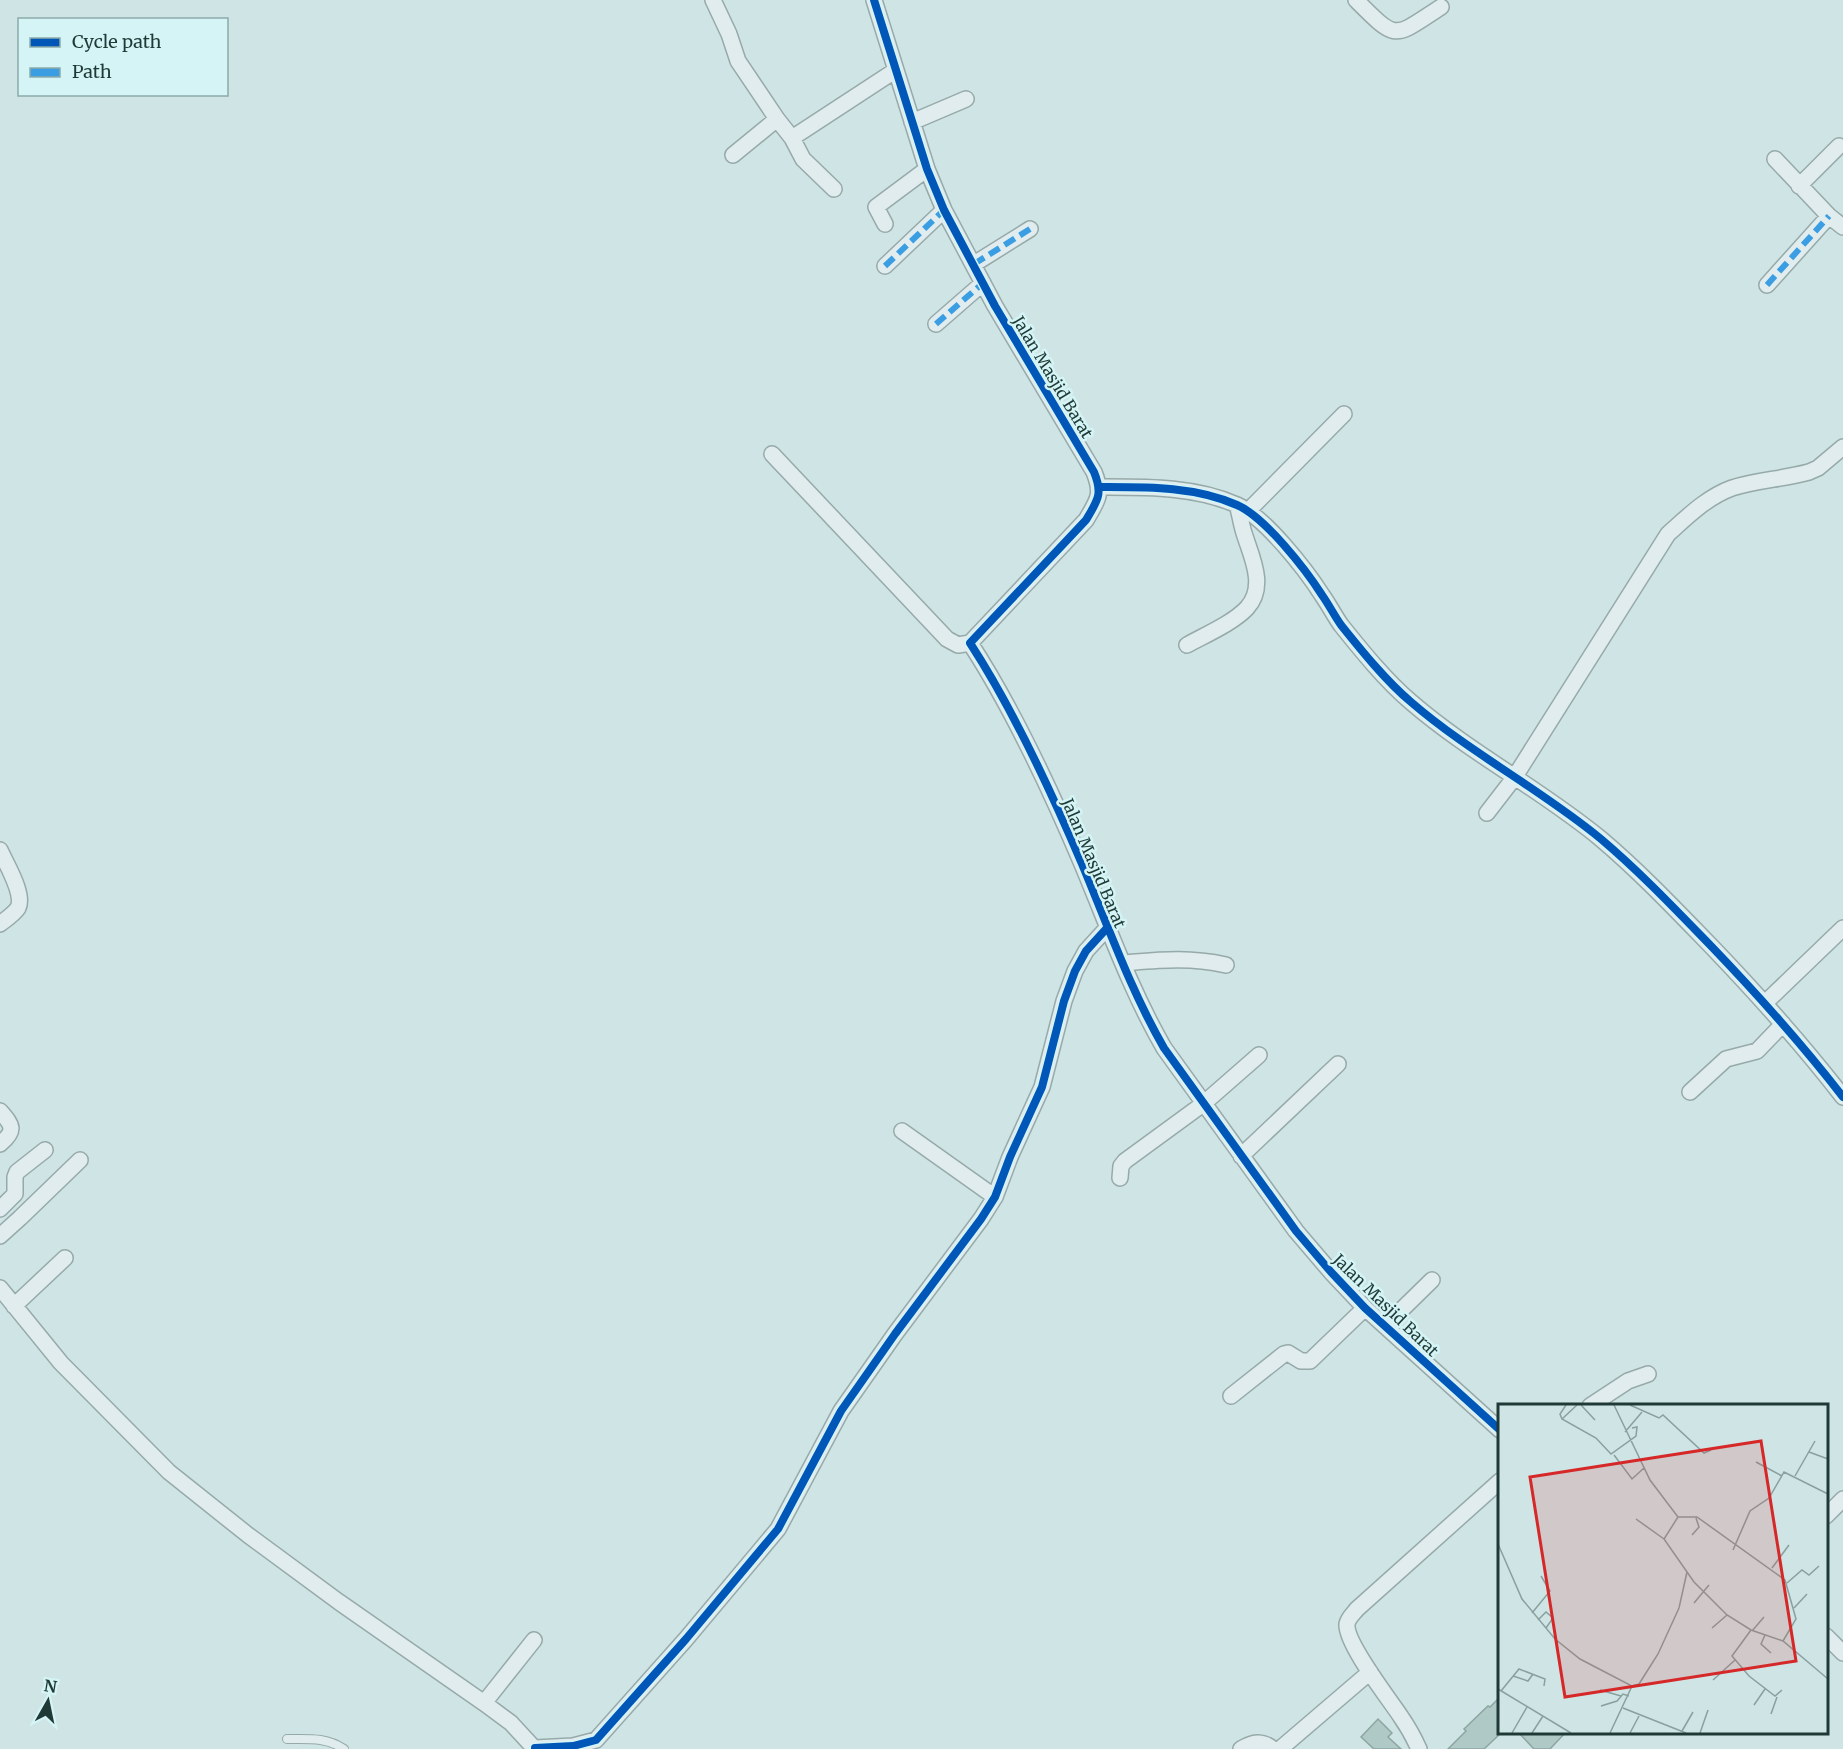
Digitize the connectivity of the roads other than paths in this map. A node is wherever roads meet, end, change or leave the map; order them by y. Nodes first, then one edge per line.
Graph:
1 (713, 0) edge
2 (874, 0) edge
3 (1356, 0) edge
4 (1442, 6) dead end
5 (896, 70) junction
6 (966, 99) dead end
7 (777, 119) junction
8 (912, 122) junction
9 (792, 138) junction
10 (1839, 146) dead end
11 (733, 155) dead end
12 (1775, 159) dead end
13 (927, 169) junction
14 (1799, 186) junction
15 (834, 189) dead end
16 (944, 210) junction
17 (1829, 216) junction
18 (885, 224) dead end
19 (1843, 227) edge
20 (1030, 229) dead end
21 (974, 264) junction
22 (885, 266) dead end
23 (983, 283) junction
24 (1767, 285) dead end
25 (936, 324) dead end
26 (1344, 414) dead end
27 (1843, 447) edge
28 (772, 454) dead end
29 (1100, 488) junction
30 (1243, 508) junction
31 (970, 643) junction
32 (1187, 645) dead end
33 (1514, 778) junction
34 (1486, 813) dead end
35 (0, 850) edge
36 (0, 924) edge
37 (1107, 928) junction
38 (1843, 928) edge
39 (1124, 963) junction
40 (1226, 965) dead end
41 (1765, 1003) junction
42 (1783, 1024) junction
43 (1260, 1055) dead end
44 (1338, 1064) dead end
45 (1690, 1092) dead end
46 (1843, 1097) edge
47 (1203, 1104) junction
48 (0, 1110) edge
49 (902, 1131) dead end
50 (0, 1144) edge
51 (45, 1150) dead end
52 (1241, 1156) junction
53 (80, 1160) dead end
54 (1120, 1178) dead end
55 (995, 1197) junction
56 (0, 1209) edge
57 (0, 1236) edge
58 (66, 1258) dead end
59 (1432, 1280) dead end
60 (0, 1288) edge
61 (14, 1306) junction
62 (1365, 1308) junction
63 (1385, 1326) junction
64 (1648, 1374) dead end
65 (1231, 1396) dead end
66 (1593, 1404) edge
67 (1498, 1428) edge
68 (1498, 1483) edge
69 (1843, 1499) edge
70 (1828, 1515) edge
71 (1828, 1637) edge
72 (534, 1640) dead end
73 (1843, 1653) edge
74 (1370, 1672) junction
75 (484, 1703) junction
76 (287, 1739) dead end
77 (535, 1748) edge
78 (344, 1749) edge
79 (1241, 1749) edge
80 (1273, 1749) edge
81 (1280, 1749) edge
82 (1419, 1749) edge

1 - 7 street
2 - 5 street, Jalan Masjid Barat
3 - 4 street
5 - 8 street, Jalan Masjid Barat
5 - 9 street
6 - 8 street
7 - 9 street
7 - 11 street
8 - 13 street, Jalan Masjid Barat
9 - 15 street
10 - 14 street
12 - 14 street
13 - 16 street, Jalan Masjid Barat
13 - 18 street
14 - 17 street
16 - 21 street, Jalan Masjid Barat
16 - 22 street
17 - 19 street
17 - 24 street
20 - 21 street
21 - 23 street, Jalan Masjid Barat
23 - 25 street
23 - 29 street, Jalan Masjid Barat
26 - 30 street
27 - 33 street
28 - 31 street
29 - 30 street
29 - 31 street
30 - 32 street
30 - 33 street
31 - 37 street, Jalan Masjid Barat
33 - 34 street
33 - 41 street
35 - 36 street
37 - 39 street, Jalan Masjid Barat
37 - 55 street
38 - 41 street
39 - 40 street
39 - 47 street, Jalan Masjid Barat
41 - 42 street
42 - 45 street
42 - 46 street
43 - 47 street
44 - 52 street
47 - 52 street, Jalan Masjid Barat
47 - 54 street
48 - 50 street
49 - 55 street
51 - 56 street
52 - 62 street, Jalan Masjid Barat
53 - 57 street
55 - 77 street
58 - 61 street
59 - 63 street
60 - 61 street
61 - 75 street
62 - 63 street, Jalan Masjid Barat
62 - 65 street
63 - 67 street, Jalan Masjid Barat
64 - 66 street
68 - 74 street
69 - 70 street
71 - 73 street
72 - 75 street
74 - 81 street
74 - 82 street
75 - 77 street
76 - 78 lane
79 - 80 street

